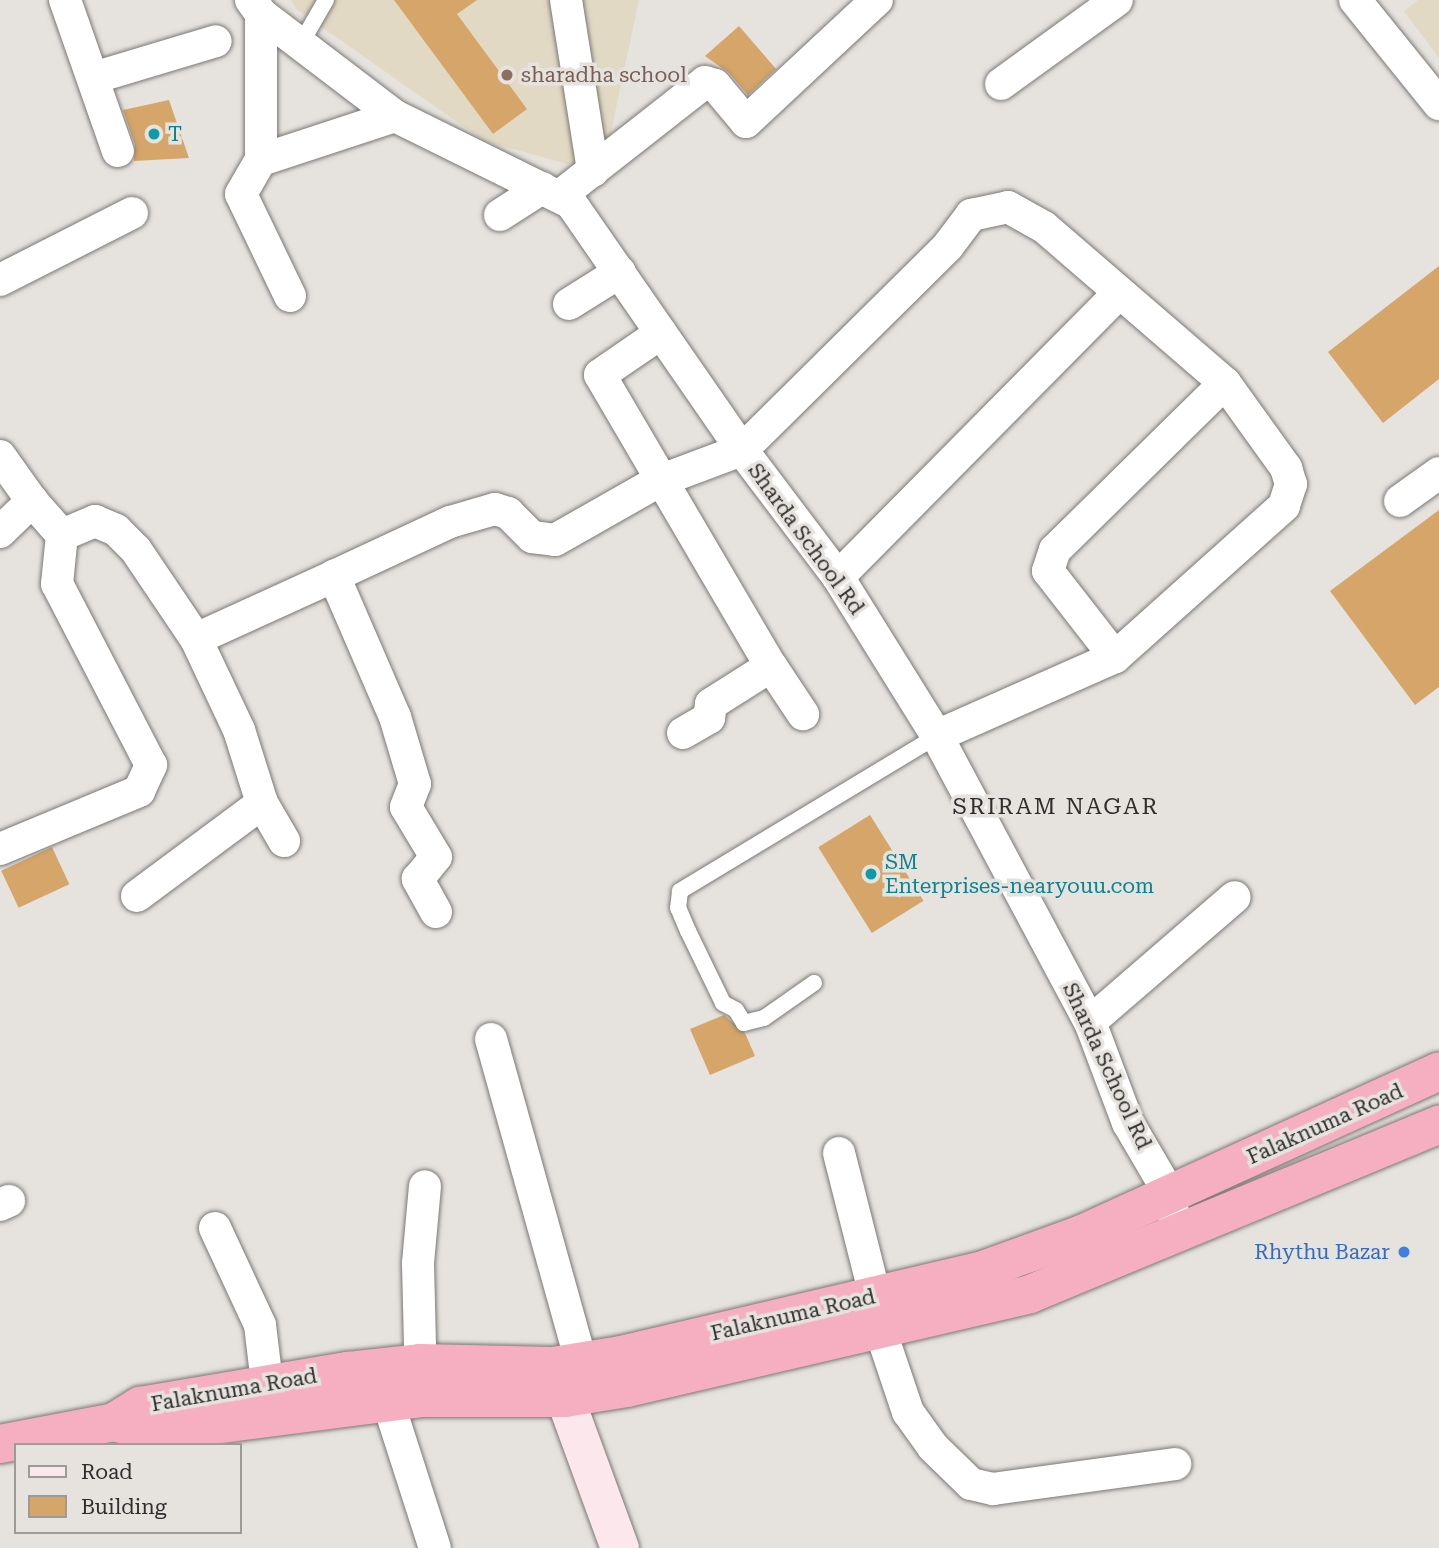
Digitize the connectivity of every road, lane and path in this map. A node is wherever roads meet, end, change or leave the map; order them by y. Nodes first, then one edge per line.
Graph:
1 (65, 0) edge
2 (326, 0) edge
3 (566, 0) edge
4 (877, 0) edge
5 (1355, 0) edge
6 (1115, 1) edge
7 (256, 7) edge
8 (216, 41) dead end
9 (300, 45) junction
10 (93, 78) junction
11 (1001, 85) dead end
12 (1439, 104) edge
13 (395, 116) junction
14 (118, 151) dead end
15 (261, 160) junction
16 (593, 171) junction
17 (552, 192) junction
18 (132, 213) dead end
19 (500, 215) dead end
20 (620, 272) junction
21 (0, 280) edge
22 (1119, 293) junction
23 (290, 296) dead end
24 (569, 304) dead end
25 (661, 333) junction
26 (1225, 383) junction
27 (742, 450) junction
28 (0, 456) edge
29 (1439, 473) edge
30 (659, 481) junction
31 (1400, 501) dead end
32 (32, 502) junction
33 (0, 532) edge
34 (62, 535) junction
35 (334, 576) junction
36 (838, 577) junction
37 (196, 639) junction
38 (1115, 657) junction
39 (771, 666) junction
40 (803, 714) dead end
41 (683, 733) dead end
42 (937, 736) junction
43 (262, 803) junction
44 (284, 841) dead end
45 (0, 849) edge
46 (137, 896) dead end
47 (1235, 897) dead end
48 (436, 912) dead end
49 (814, 983) dead end
50 (1090, 1022) junction
51 (491, 1039) dead end
52 (1439, 1071) edge
53 (1439, 1125) edge
54 (839, 1153) dead end
55 (425, 1186) dead end
56 (1169, 1193) junction
57 (215, 1228) dead end
58 (1177, 1234) junction
59 (877, 1312) junction
60 (567, 1375) junction
61 (267, 1383) junction
62 (410, 1388) junction
63 (114, 1422) junction
64 (0, 1444) edge
65 (1175, 1464) dead end
66 (435, 1548) edge
67 (620, 1548) edge

1 - 10 street
2 - 9 lane
3 - 16 street
4 - 16 street
5 - 12 street
6 - 11 street
7 - 9 street, Sharda School Rd
7 - 15 street
8 - 10 street
9 - 13 street, Sharda School Rd
10 - 14 street
13 - 15 street
13 - 17 street, Sharda School Rd
15 - 23 street
16 - 17 street
17 - 19 street
17 - 20 street, Sharda School Rd
18 - 21 street
20 - 24 street
20 - 25 street, Sharda School Rd
22 - 26 street
22 - 27 street
22 - 36 street
25 - 27 street, Sharda School Rd
25 - 30 street
26 - 38 street
26 - 38 street
27 - 30 street
27 - 36 street, Sharda School Rd
28 - 32 street
29 - 31 street
30 - 35 street
30 - 39 street
32 - 33 street
32 - 34 street
34 - 37 street
34 - 45 street
35 - 37 street
35 - 48 street
36 - 42 street, Sharda School Rd
37 - 43 street
38 - 42 street
39 - 40 street
39 - 41 street
42 - 49 lane
42 - 50 street, Sharda School Rd
43 - 44 street
43 - 46 street
47 - 50 street
50 - 56 street, Sharda School Rd
51 - 60 street
52 - 56 highway, Falaknuma Road
53 - 58 highway, Falaknuma Road
54 - 59 street
55 - 62 street
56 - 58 street, Sharda School Rd
56 - 59 highway, Falaknuma Road
57 - 61 street
58 - 59 highway, Falaknuma Road
59 - 60 highway, Falaknuma Road
59 - 65 street
60 - 62 highway, Falaknuma Road
60 - 67 main road
61 - 62 highway, Falaknuma Road
61 - 63 highway, Falaknuma Road
62 - 63 highway, Falaknuma Road
62 - 66 street
63 - 64 highway, Falaknuma Road

